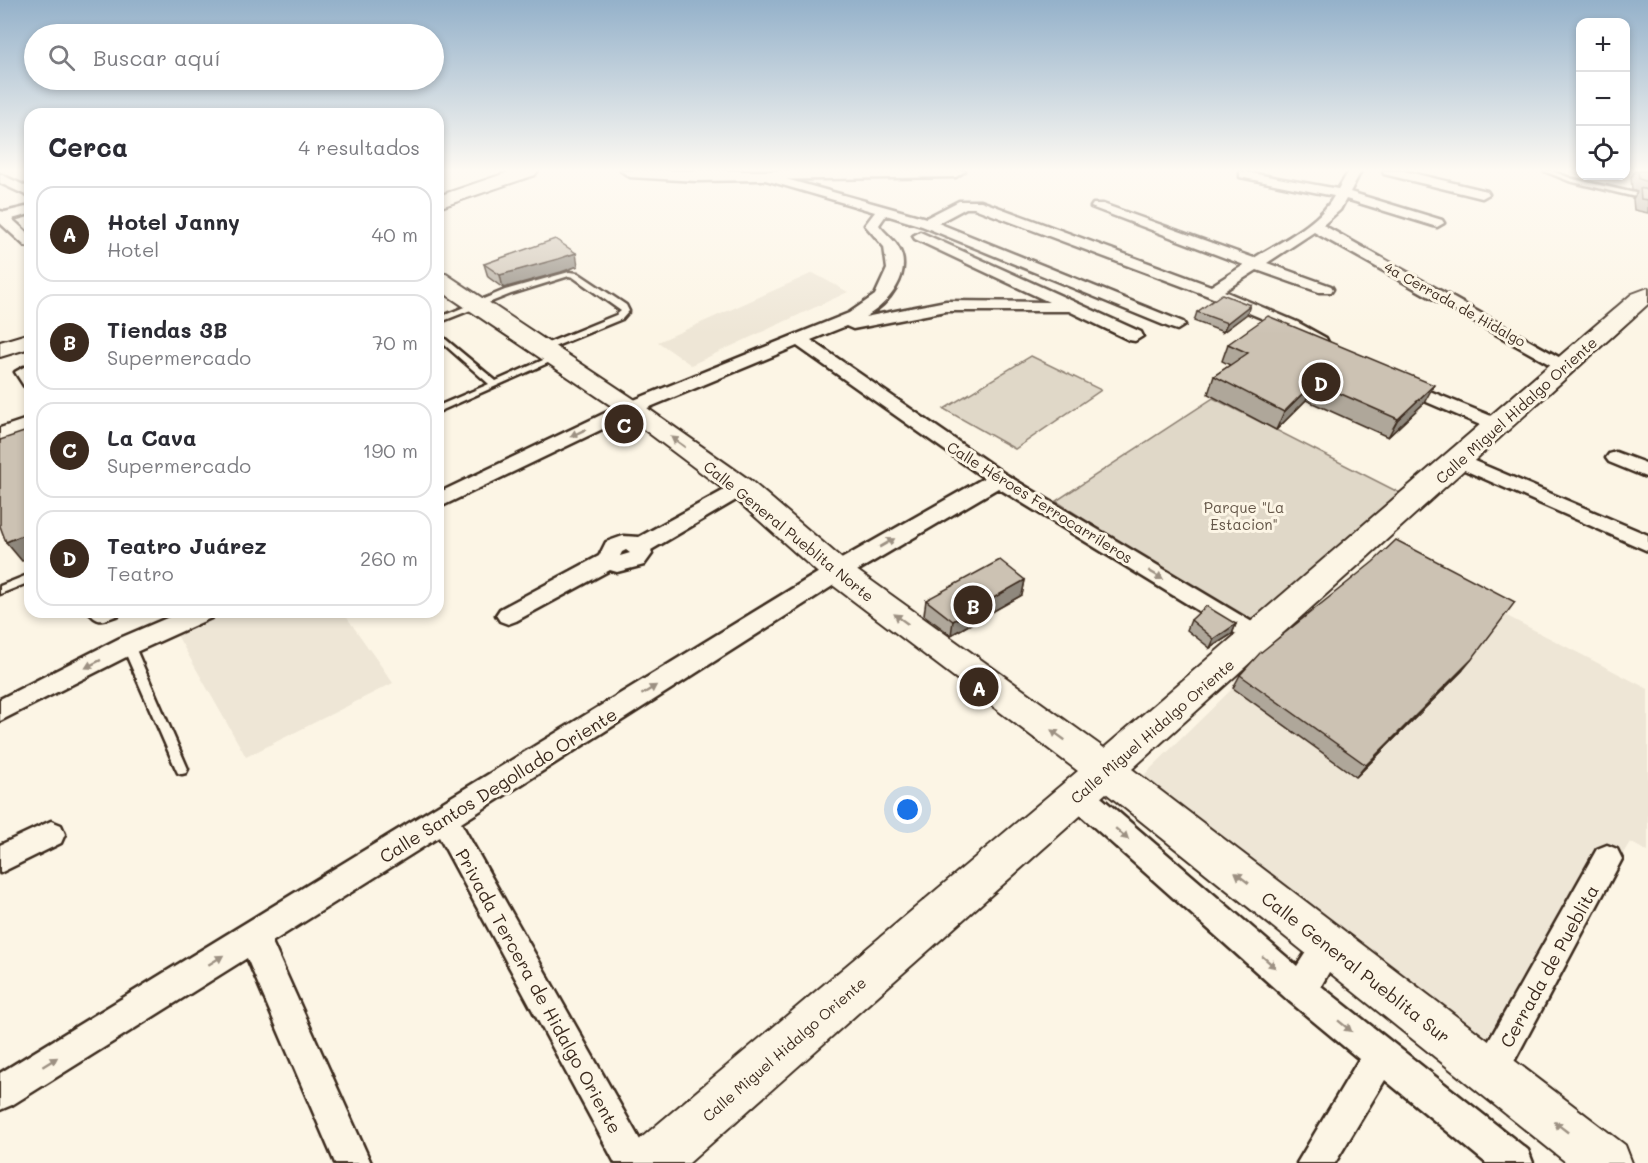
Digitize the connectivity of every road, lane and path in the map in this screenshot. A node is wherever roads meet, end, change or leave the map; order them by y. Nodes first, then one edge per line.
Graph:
1 (10, 225) edge
2 (872, 225) edge
3 (902, 225) edge
4 (933, 225) edge
5 (1033, 225) edge
6 (1151, 225) edge
7 (1314, 226) joint
8 (24, 238) edge
9 (1258, 262) junction
10 (444, 283) edge
11 (1325, 289) dead end
12 (1212, 292) junction
13 (1648, 295) edge
14 (476, 304) junction
15 (1075, 307) junction
16 (444, 318) edge
17 (1177, 325) dead end
18 (827, 327) junction
19 (1136, 336) dead end
20 (797, 338) junction
21 (444, 340) edge
22 (24, 342) edge
23 (0, 350) edge
24 (548, 353) junction
25 (1337, 353) edge
26 (1564, 365) junction
27 (1386, 378) edge
28 (495, 384) junction
29 (444, 406) edge
30 (631, 408) junction
31 (24, 426) edge
32 (1498, 426) junction
33 (0, 434) edge
34 (1616, 458) dead end
35 (1460, 461) junction
36 (1648, 472) edge
37 (999, 479) junction
38 (741, 488) junction
39 (444, 498) edge
40 (1648, 544) edge
41 (837, 572) junction
42 (24, 580) edge
43 (0, 590) edge
44 (508, 615) dead end
45 (189, 618) edge
46 (1259, 637) junction
47 (128, 645) junction
48 (0, 711) edge
49 (182, 769) dead end
50 (1091, 782) junction
51 (444, 819) junction
52 (51, 834) dead end
53 (0, 859) edge
54 (1607, 859) dead end
55 (254, 937) junction
56 (1328, 946) junction
57 (1300, 990) junction
58 (1381, 1055) junction
59 (1491, 1072) junction
60 (0, 1093) edge
61 (353, 1163) edge
62 (635, 1163) edge
63 (651, 1163) edge
64 (1315, 1163) edge
65 (1515, 1163) edge
66 (1607, 1163) edge

1 - 8 street
2 - 18 street
3 - 15 street
4 - 17 street
5 - 12 street
6 - 9 street
7 - 9 street
7 - 26 street, 4a Cerrada de Hidalgo
9 - 11 street
9 - 12 street
10 - 14 street, Calle General Pueblita Norte
12 - 25 street
13 - 26 street, Calle Miguel Hidalgo Oriente
14 - 16 lane
14 - 24 street, Calle General Pueblita Norte
14 - 24 lane
15 - 18 street
15 - 19 street
18 - 20 street
20 - 30 street
20 - 37 street, Calle Héroes Ferrocarrileros
21 - 28 lane
22 - 23 street
24 - 28 lane
24 - 30 street, Calle General Pueblita Norte
26 - 32 street, Calle Miguel Hidalgo Oriente
27 - 32 street
28 - 29 lane
38 -> 30 street, Calle General Pueblita Norte
30 -> 39 street
31 - 33 street
32 - 35 street, Calle Miguel Hidalgo Oriente
34 - 36 street
35 - 40 street
35 - 46 street, Calle Miguel Hidalgo Oriente
41 -> 37 street, Calle Santos Degollado Oriente
37 -> 46 street, Calle Héroes Ferrocarrileros
38 - 41 street, Calle General Pueblita Norte
38 - 44 street
50 -> 41 street, Calle General Pueblita Norte
51 -> 41 street, Calle Santos Degollado Oriente
42 - 43 lane
45 - 47 street
46 - 50 street, Calle Miguel Hidalgo Oriente
47 -> 48 street
47 - 49 lane
56 -> 50 street, Calle General Pueblita Sur
50 -> 57 street
50 - 63 street, Calle Miguel Hidalgo Oriente
51 - 55 street, Calle Santos Degollado Oriente
51 - 62 street, Privada Tercera de Hidalgo Oriente
52 - 53 street
54 - 59 street, Cerrada de Pueblita
60 -> 55 street, Calle Santos Degollado Oriente
55 - 61 street
56 - 57 street
56 - 59 street, Calle General Pueblita Sur
57 -> 58 street
58 - 64 street
58 - 65 street
66 -> 59 street, Calle General Pueblita Sur

